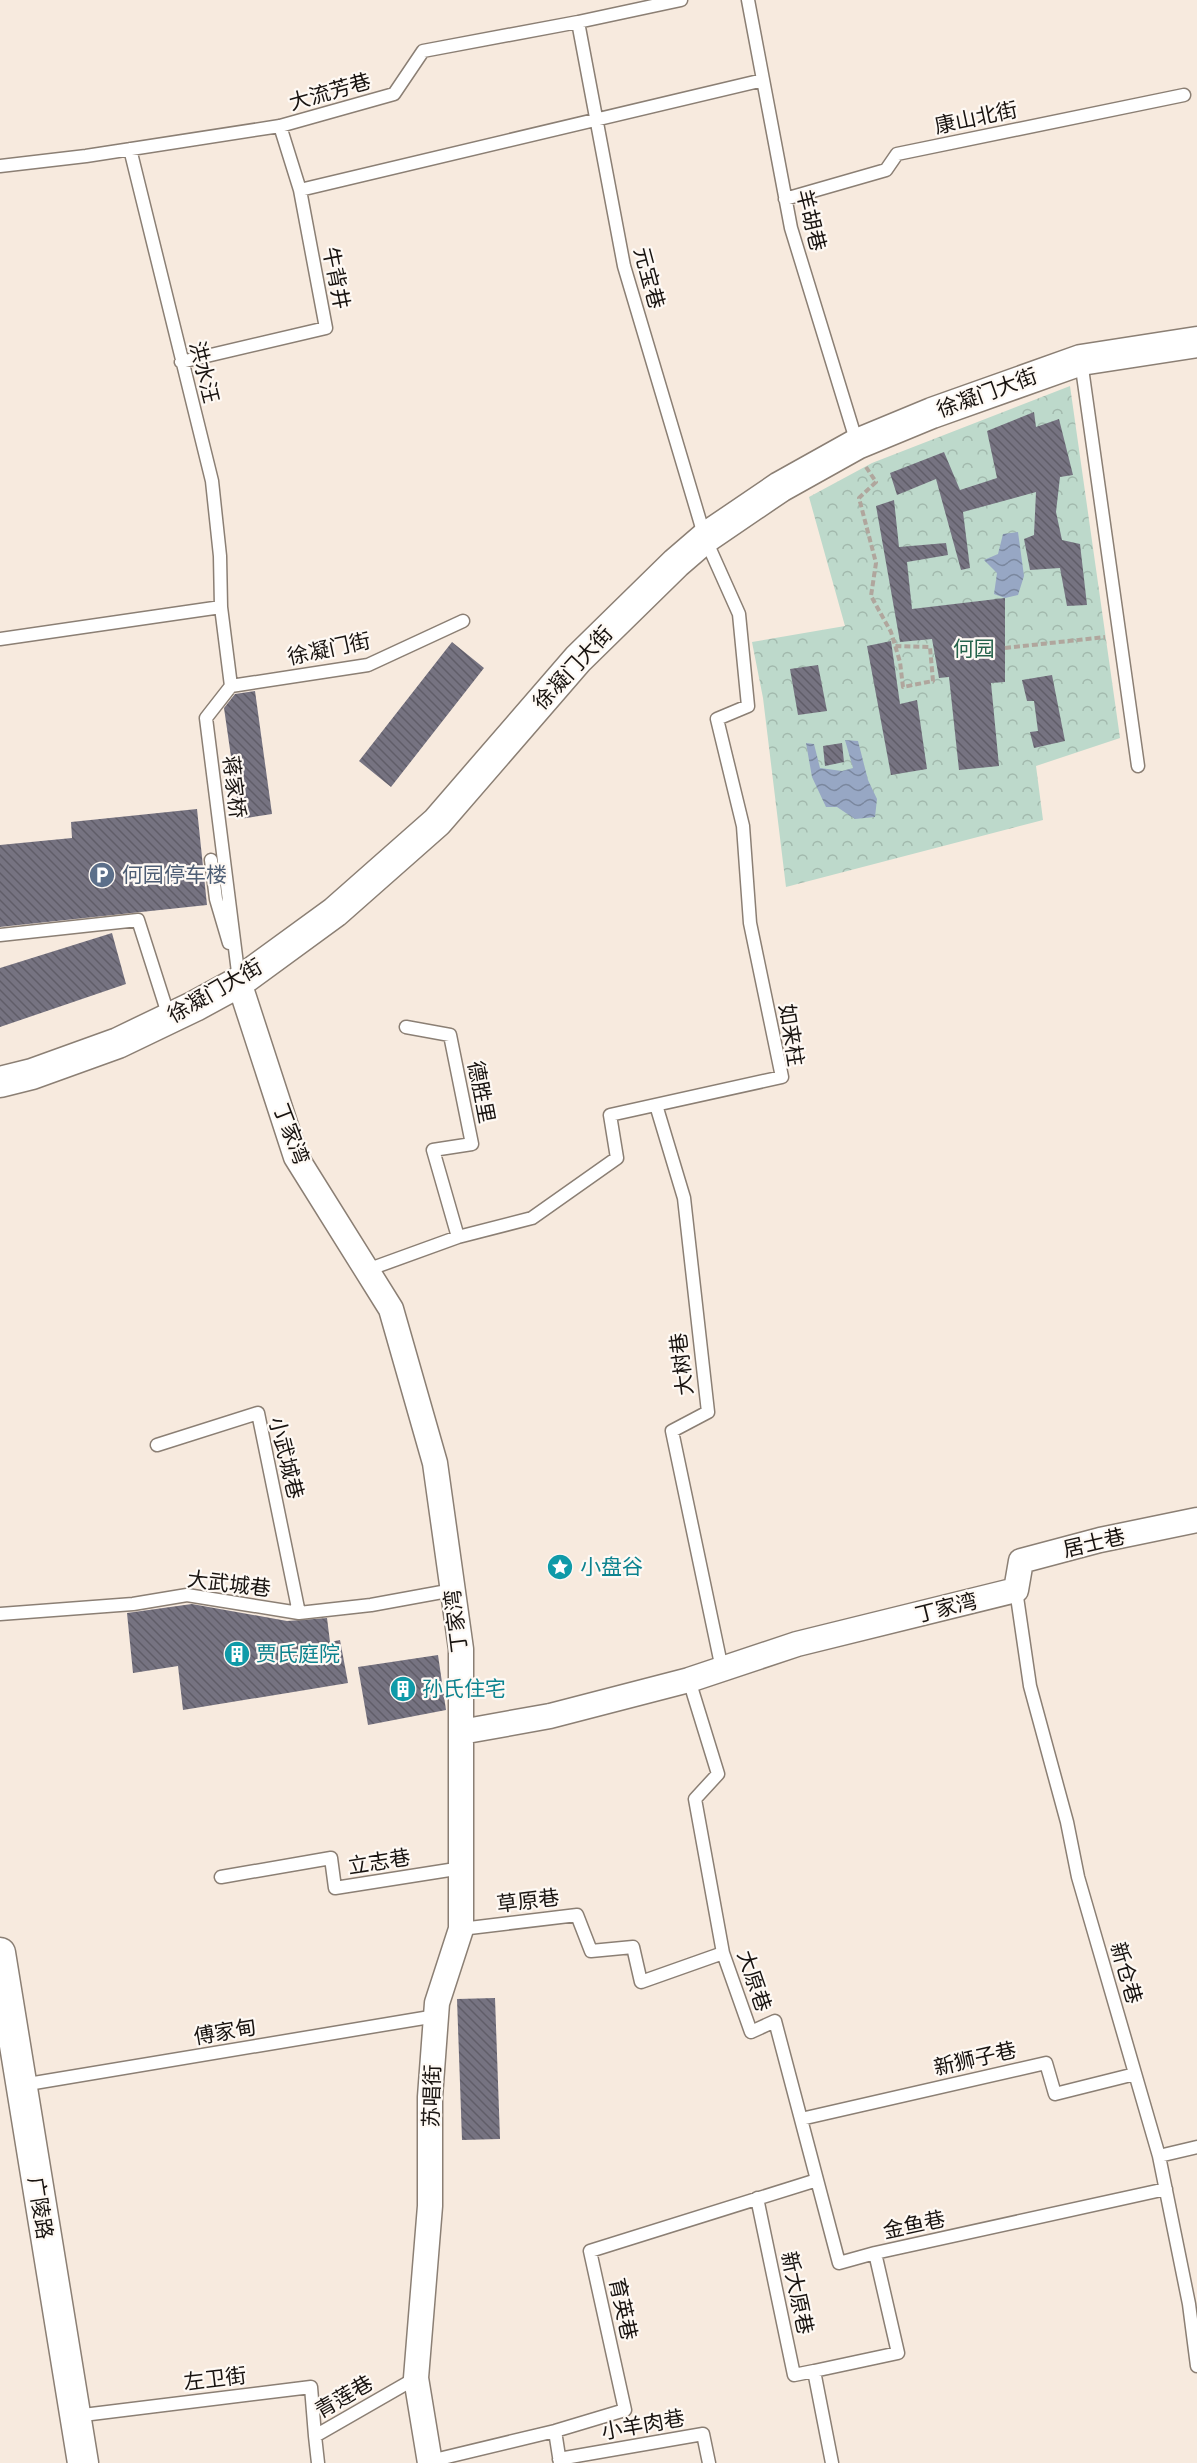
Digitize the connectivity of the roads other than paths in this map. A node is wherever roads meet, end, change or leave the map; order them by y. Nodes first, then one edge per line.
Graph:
1 (681, 0) edge
2 (748, 0) edge
3 (578, 22) junction
4 (763, 80) junction
5 (1184, 95) dead end
6 (596, 119) junction
7 (280, 126) junction
8 (130, 149) junction
9 (0, 166) edge
10 (300, 190) junction
11 (785, 199) junction
12 (1197, 342) edge
13 (1081, 360) junction
14 (181, 362) junction
15 (861, 456) junction
16 (705, 538) junction
17 (221, 607) junction
18 (463, 621) dead end
19 (0, 639) edge
20 (231, 686) junction
21 (1138, 766) dead end
22 (211, 860) dead end
23 (0, 935) edge
24 (240, 982) junction
25 (169, 1018) junction
26 (406, 1027) dead end
27 (0, 1082) edge
28 (656, 1105) junction
29 (458, 1238) junction
30 (367, 1270) junction
31 (156, 1445) dead end
32 (1197, 1520) edge
33 (453, 1590) junction
34 (1016, 1590) junction
35 (299, 1613) junction
36 (0, 1614) edge
37 (722, 1669) junction
38 (689, 1680) junction
39 (461, 1732) junction
40 (462, 1868) junction
41 (221, 1877) dead end
42 (461, 1929) junction
43 (0, 1953) edge
44 (723, 1953) junction
45 (436, 2016) junction
46 (1135, 2074) junction
47 (21, 2086) junction
48 (801, 2119) junction
49 (1197, 2147) edge
50 (1160, 2156) junction
51 (817, 2180) junction
52 (1166, 2189) junction
53 (757, 2198) junction
54 (875, 2253) junction
55 (1197, 2366) edge
56 (814, 2371) junction
57 (416, 2378) junction
58 (75, 2416) junction
59 (555, 2431) junction
60 (315, 2436) junction
61 (560, 2461) edge
62 (430, 2462) edge
63 (83, 2463) edge
64 (318, 2463) edge
65 (709, 2463) edge
66 (832, 2463) edge

1 - 3 lane, 大流芳巷
2 - 4 lane, 羊胡巷
3 - 6 lane, 元宝巷
3 - 7 lane, 大流芳巷
4 - 6 lane
4 - 11 lane, 羊胡巷
5 - 11 lane, 康山北街
6 - 10 lane
6 - 16 lane, 元宝巷
7 - 8 lane, 大流芳巷
7 - 10 lane, 牛背井
8 - 9 lane, 大流芳巷
8 - 14 lane, 洪水汪
10 - 14 lane, 牛背井
11 - 15 lane, 羊胡巷
12 - 13 street, 徐凝门大街
13 - 15 street, 徐凝门大街
13 - 21 lane
14 - 17 lane, 洪水汪
15 - 16 street, 徐凝门大街
16 - 24 street, 徐凝门大街
16 - 28 lane, 如来柱
17 - 19 lane
17 - 20 lane
18 - 20 lane, 徐凝门街
20 - 24 lane, 蒋家桥
22 - 24 lane
23 - 25 lane
24 - 25 street, 徐凝门大街
24 - 30 street, 丁家湾
25 - 27 street, 徐凝门大街
26 - 29 lane, 德胜里
28 - 29 lane, 如来柱
28 - 37 lane, 大树巷
29 - 30 lane, 如来柱
30 - 33 street, 丁家湾
31 - 35 lane, 小武城巷
32 - 34 street, 居士巷
33 - 35 lane, 大武城巷
33 - 39 street, 丁家湾
34 - 37 street, 丁家湾
34 - 46 lane, 新仓巷
35 - 36 lane, 大武城巷
37 - 38 street, 丁家湾
38 - 39 street, 丁家湾
38 - 44 lane, 大原巷
39 - 40 street, 苏唱街
40 - 41 lane, 立志巷
40 - 42 street, 苏唱街
42 - 44 lane, 草原巷
42 - 45 street, 苏唱街
43 - 47 street, 广陵路
44 - 48 lane, 大原巷
45 - 47 lane, 傅家甸
45 - 57 street, 苏唱街
46 - 48 lane, 新狮子巷
46 - 50 lane, 新仓巷
47 - 58 street, 广陵路
48 - 51 lane, 大原巷
49 - 50 lane
50 - 52 lane, 新仓巷
51 - 53 lane, 育英巷
51 - 54 lane, 大原巷
52 - 54 lane, 金鱼巷
52 - 55 lane, 新仓巷
53 - 56 lane, 新大原巷
53 - 59 lane, 育英巷
54 - 56 lane, 金鱼巷
56 - 66 lane
57 - 60 lane, 青莲巷
57 - 62 street, 苏唱街
58 - 60 lane, 左卫街
58 - 63 street, 广陵路
59 - 61 lane
59 - 62 lane, 育英巷
60 - 64 lane, 青莲巷
61 - 65 lane, 小羊肉巷

